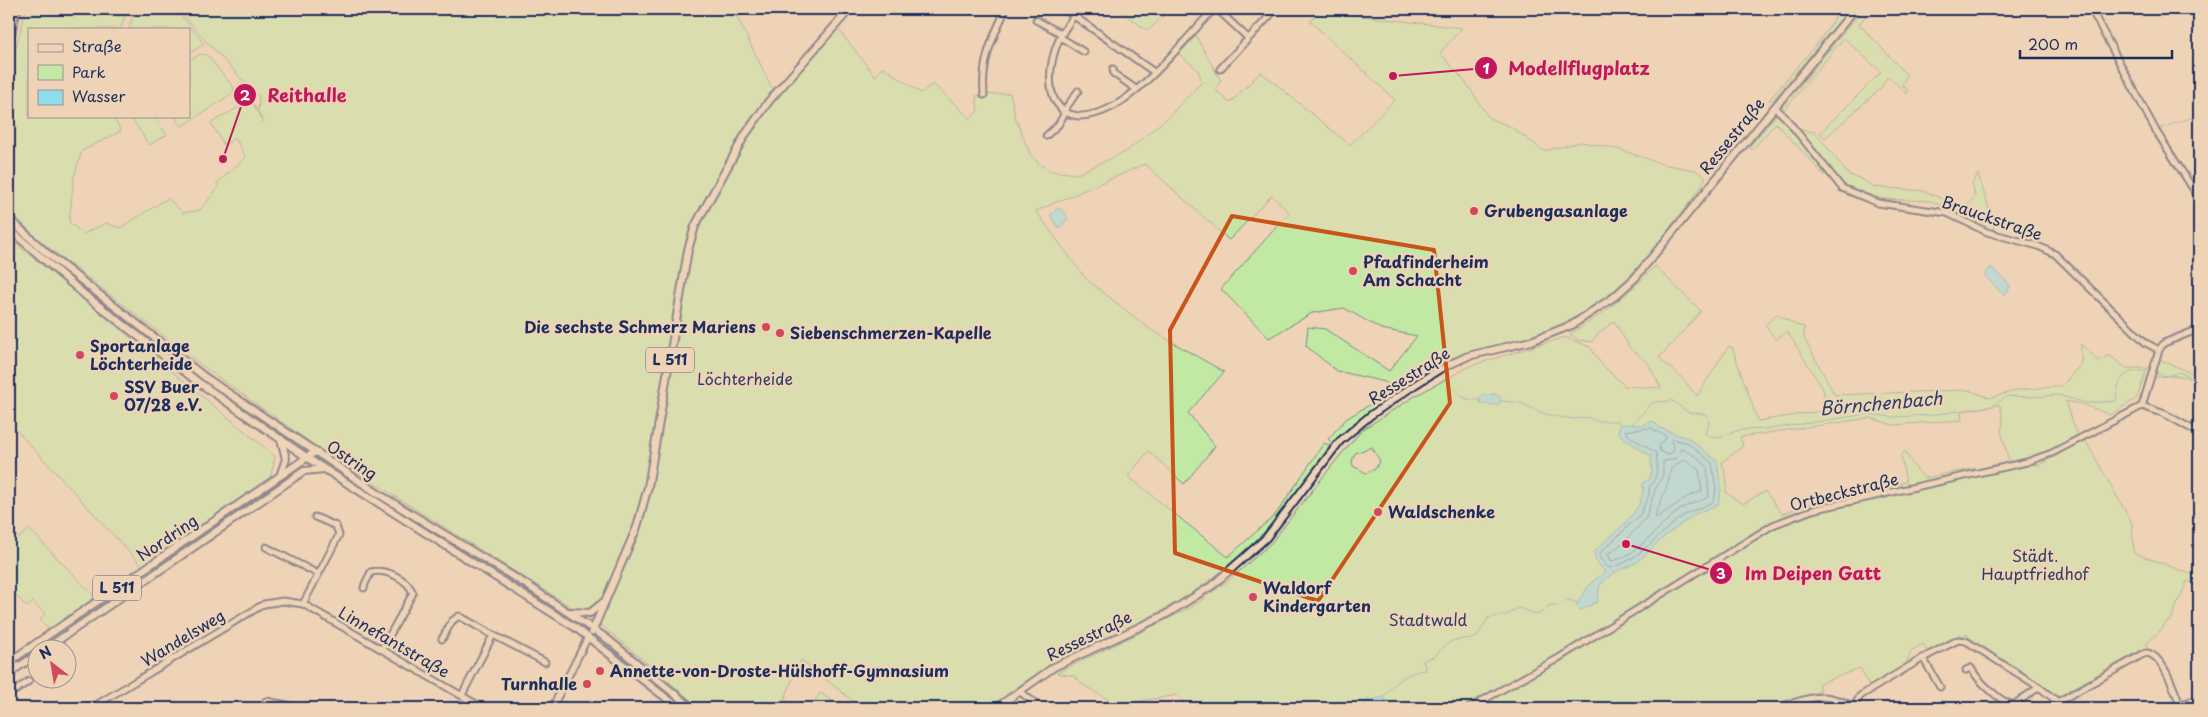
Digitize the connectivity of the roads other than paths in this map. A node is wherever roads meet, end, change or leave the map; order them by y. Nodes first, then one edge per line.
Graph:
1 (850, 9) edge
2 (1006, 9) edge
3 (1064, 9) edge
4 (1216, 9) edge
5 (1276, 9) edge
6 (1855, 9) edge
7 (2090, 9) edge
8 (1074, 16) junction
9 (1036, 20) dead end
10 (1061, 36) junction
11 (1248, 38) junction
12 (1084, 52) dead end
13 (1113, 69) dead end
14 (1220, 69) dead end
15 (1154, 72) junction
16 (1078, 90) dead end
17 (1136, 90) junction
18 (984, 95) dead end
19 (1774, 107) junction
20 (1064, 112) junction
21 (1046, 136) dead end
22 (2199, 198) edge
23 (9, 218) edge
24 (10, 231) edge
25 (2199, 329) edge
26 (2159, 350) junction
27 (2142, 406) junction
28 (2199, 433) edge
29 (281, 439) junction
30 (315, 452) junction
31 (309, 459) junction
32 (325, 469) junction
33 (304, 471) junction
34 (280, 476) junction
35 (315, 517) dead end
36 (266, 547) dead end
37 (318, 574) junction
38 (364, 588) dead end
39 (606, 600) junction
40 (291, 602) joint
41 (303, 604) junction
42 (566, 611) junction
43 (594, 630) junction
44 (493, 635) junction
45 (588, 637) junction
46 (442, 639) dead end
47 (59, 640) edge
48 (382, 649) junction
49 (1923, 658) junction
50 (28, 661) edge
51 (9, 662) edge
52 (545, 662) dead end
53 (1966, 670) dead end
54 (9, 673) edge
55 (28, 682) edge
56 (2039, 686) junction
57 (1940, 687) dead end
58 (1020, 692) junction
59 (9, 695) edge
60 (462, 695) junction
61 (2199, 698) edge
62 (2058, 702) junction
63 (2180, 705) junction
64 (1793, 706) edge
65 (1856, 707) edge
66 (91, 708) edge
67 (262, 708) edge
68 (294, 708) edge
69 (484, 708) edge
70 (552, 708) edge
71 (679, 708) edge
72 (692, 708) edge
73 (996, 708) edge
74 (1042, 708) edge
75 (1469, 708) edge
76 (1776, 708) edge
77 (2054, 708) edge
78 (2172, 708) edge

1 - 39 main road, L 511
2 - 18 street
3 - 8 street
4 - 11 street
4 - 15 street
5 - 11 street
6 - 19 main road, Ressestraße
7 - 22 street
8 - 10 street
8 - 15 street
9 - 10 street
10 - 12 street
10 - 20 street
11 - 14 street
13 - 17 street
15 - 17 street
16 - 20 street
17 - 20 street
19 - 26 street, Brauckstraße
19 - 58 main road, Ressestraße
20 - 21 street
23 - 30 main road, Ostring
24 - 29 main road, Ostring
25 - 26 street
26 - 27 street
27 - 28 street
27 - 75 street, Ortbeckstraße
29 - 31 main road, Ostring
29 - 34 main road
30 - 31 main road, Nordring / L 511
30 - 42 main road, Ostring
31 - 32 main road, Ostring
31 - 33 main road, L 511
31 - 34 main road, Nordring / L 511
32 - 33 main road, Nordring
32 - 45 main road, Ostring
33 - 47 main road, Nordring / L 511
34 - 51 main road, Nordring / L 511
35 - 37 street
36 - 37 street
37 - 41 street
38 - 48 street
39 - 42 main road
39 - 43 main road, L 511
40 - 41 street, Linnefantstraße
40 - 66 street, Wandelsweg
41 - 48 street, Linnefantstraße
42 - 43 main road, Ostring
43 - 45 main road, L 511
43 - 72 main road, Ostring
44 - 46 street
44 - 52 street
44 - 60 street
45 - 70 street
45 - 71 main road, Ostring
48 - 60 street, Linnefantstraße
49 - 56 street
49 - 57 street
49 - 65 street
50 - 54 main road
53 - 56 street
55 - 59 street
56 - 62 street
58 - 73 main road, Ressestraße
58 - 74 street
60 - 69 street, Linnefantstraße
61 - 63 street
62 - 63 street
62 - 77 street
63 - 78 street
64 - 65 street
64 - 76 street
67 - 68 street

